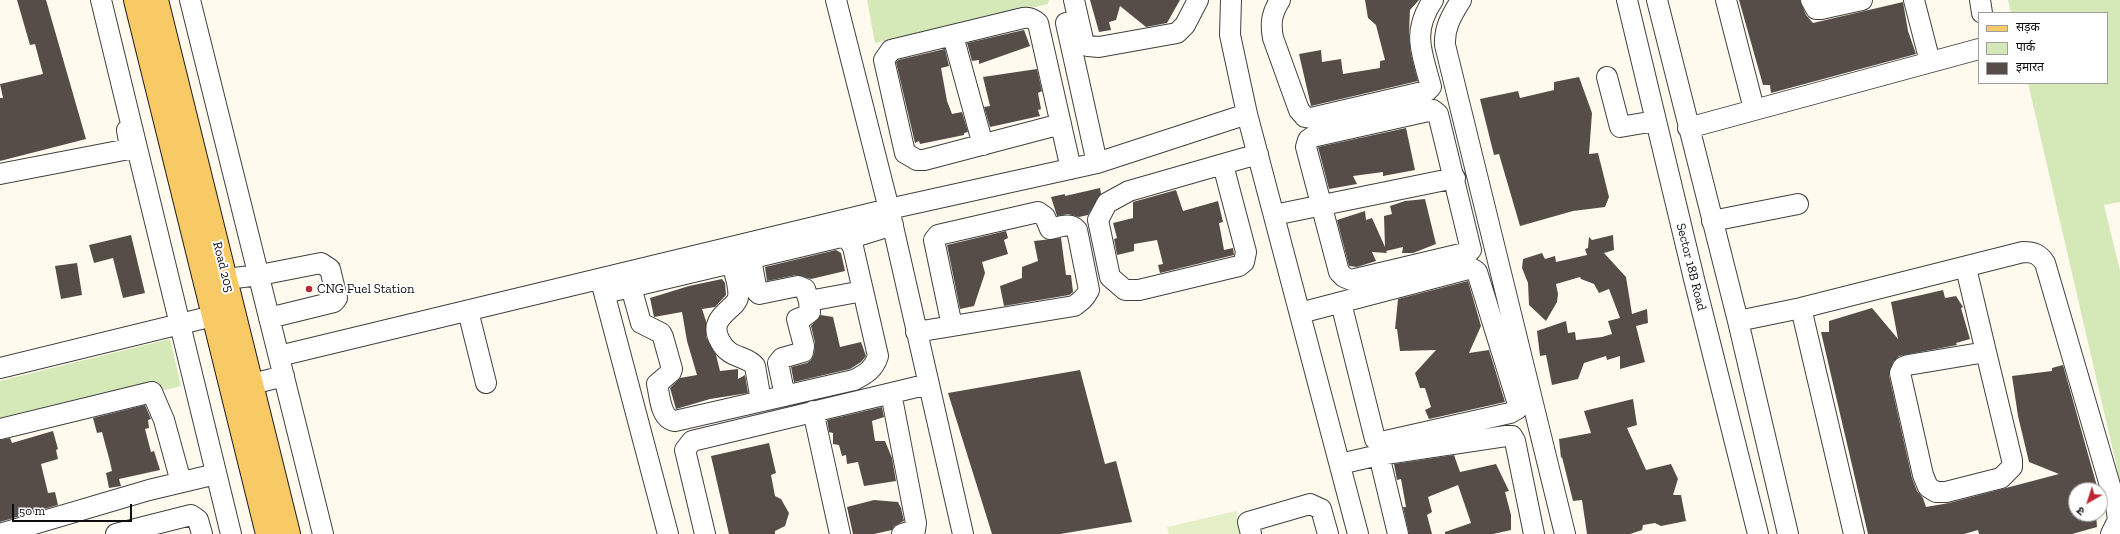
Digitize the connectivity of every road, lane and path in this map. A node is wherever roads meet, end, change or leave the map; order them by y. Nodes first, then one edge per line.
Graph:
1 (91, 0) edge
2 (101, 0) edge
3 (135, 0) edge
4 (158, 0) edge
5 (190, 0) edge
6 (836, 0) edge
7 (1061, 0) edge
8 (1074, 0) edge
9 (1198, 0) edge
10 (1231, 0) edge
11 (1280, 0) edge
12 (1432, 0) edge
13 (1461, 0) edge
14 (1627, 0) edge
15 (1657, 0) edge
16 (1726, 0) edge
17 (1811, 0) edge
18 (1862, 0) edge
19 (1914, 0) edge
20 (1980, 0) edge
21 (1982, 12) edge
22 (953, 36) junction
23 (1978, 49) edge
24 (1930, 62) junction
25 (1607, 78) dead end
26 (1754, 109) junction
27 (1247, 114) junction
28 (126, 115) junction
29 (1655, 121) junction
30 (1061, 124) junction
31 (1688, 128) junction
32 (983, 145) junction
33 (1258, 154) junction
34 (1097, 164) junction
35 (1223, 164) junction
36 (1071, 169) junction
37 (0, 174) edge
38 (1454, 178) junction
39 (1322, 204) junction
40 (1798, 204) dead end
41 (1274, 215) junction
42 (891, 217) junction
43 (1712, 221) junction
44 (848, 239) junction
45 (742, 261) junction
46 (1724, 266) junction
47 (1966, 268) junction
48 (1693, 274) junction
49 (260, 276) junction
50 (226, 279) junction
51 (603, 286) junction
52 (631, 287) junction
53 (863, 291) junction
54 (809, 300) junction
55 (1341, 302) junction
56 (1802, 308) junction
57 (468, 311) junction
58 (1300, 313) junction
59 (213, 316) junction
60 (269, 318) junction
61 (1738, 322) junction
62 (179, 324) junction
63 (952, 326) junction
64 (916, 332) junction
65 (1986, 352) junction
66 (279, 356) junction
67 (0, 368) edge
68 (284, 376) junction
69 (486, 383) dead end
70 (252, 384) junction
71 (928, 384) junction
72 (891, 393) junction
73 (785, 396) junction
74 (761, 401) junction
75 (813, 411) junction
76 (0, 429) edge
77 (1379, 455) junction
78 (1340, 464) junction
79 (216, 474) junction
80 (181, 482) junction
81 (1349, 500) junction
82 (1321, 509) junction
83 (0, 534) edge
84 (116, 534) edge
85 (202, 534) edge
86 (231, 534) edge
87 (267, 534) edge
88 (289, 534) edge
89 (323, 534) edge
90 (668, 534) edge
91 (705, 534) edge
92 (840, 534) edge
93 (902, 534) edge
94 (963, 534) edge
95 (1251, 534) edge
96 (1328, 534) edge
97 (1358, 534) edge
98 (1398, 534) edge
99 (1534, 534) edge
100 (1565, 534) edge
101 (1758, 534) edge
102 (1788, 534) edge
103 (1854, 534) edge
104 (2111, 534) edge

1 - 28 street
2 - 28 street
3 - 59 main road, Road 205
4 - 50 main road, Road 205
5 - 49 street
6 - 42 street
7 - 34 street
8 - 9 street
10 - 27 street
11 - 12 street
13 - 100 street
14 - 29 street, Sector 18B Road
15 - 31 street
16 - 26 street
17 - 18 street
19 - 24 street
20 - 21 street
22 - 30 street
22 - 32 street
22 - 32 street
23 - 24 street
24 - 26 street
25 - 29 street
26 - 31 street
27 - 33 street
27 - 34 street
28 - 37 street
28 - 62 street
29 - 48 street, Sector 18B Road
30 - 32 street
30 - 36 street
31 - 43 street
33 - 35 street
33 - 41 street
34 - 36 street
35 - 35 street
36 - 42 street
38 - 39 street
38 - 39 street
38 - 39 street
39 - 41 street
40 - 43 street
41 - 58 street
42 - 44 street
42 - 51 street
42 - 64 street
43 - 46 street
44 - 45 street
44 - 53 street
45 - 52 street
45 - 54 street
45 - 74 street
46 - 48 street
46 - 61 street
47 - 56 street
47 - 65 street
47 - 104 street
48 - 101 street, Sector 18B Road
49 - 50 street
49 - 60 street
49 - 60 street
50 - 70 main road, Road 205
51 - 52 street
51 - 57 street
51 - 90 street
52 - 74 street
53 - 54 street
53 - 73 street
54 - 73 street
55 - 55 street
55 - 58 street
56 - 61 street
56 - 103 street
57 - 66 street
57 - 69 street
58 - 78 street
59 - 62 street
59 - 87 main road, Road 205
60 - 66 street
61 - 102 street
62 - 67 street
62 - 79 street
63 - 63 street
63 - 64 street
64 - 71 street
65 - 65 street
66 - 68 street
68 - 70 street
68 - 89 street
70 - 88 main road, Road 205
71 - 72 street
71 - 94 street
72 - 75 street
72 - 93 street
73 - 74 street
75 - 91 street
75 - 92 street
76 - 80 street
77 - 78 street
77 - 98 street
77 - 99 street
78 - 81 street
79 - 80 street
79 - 86 street
80 - 83 street
81 - 82 street
81 - 97 street
82 - 95 street
82 - 96 street
84 - 85 street

